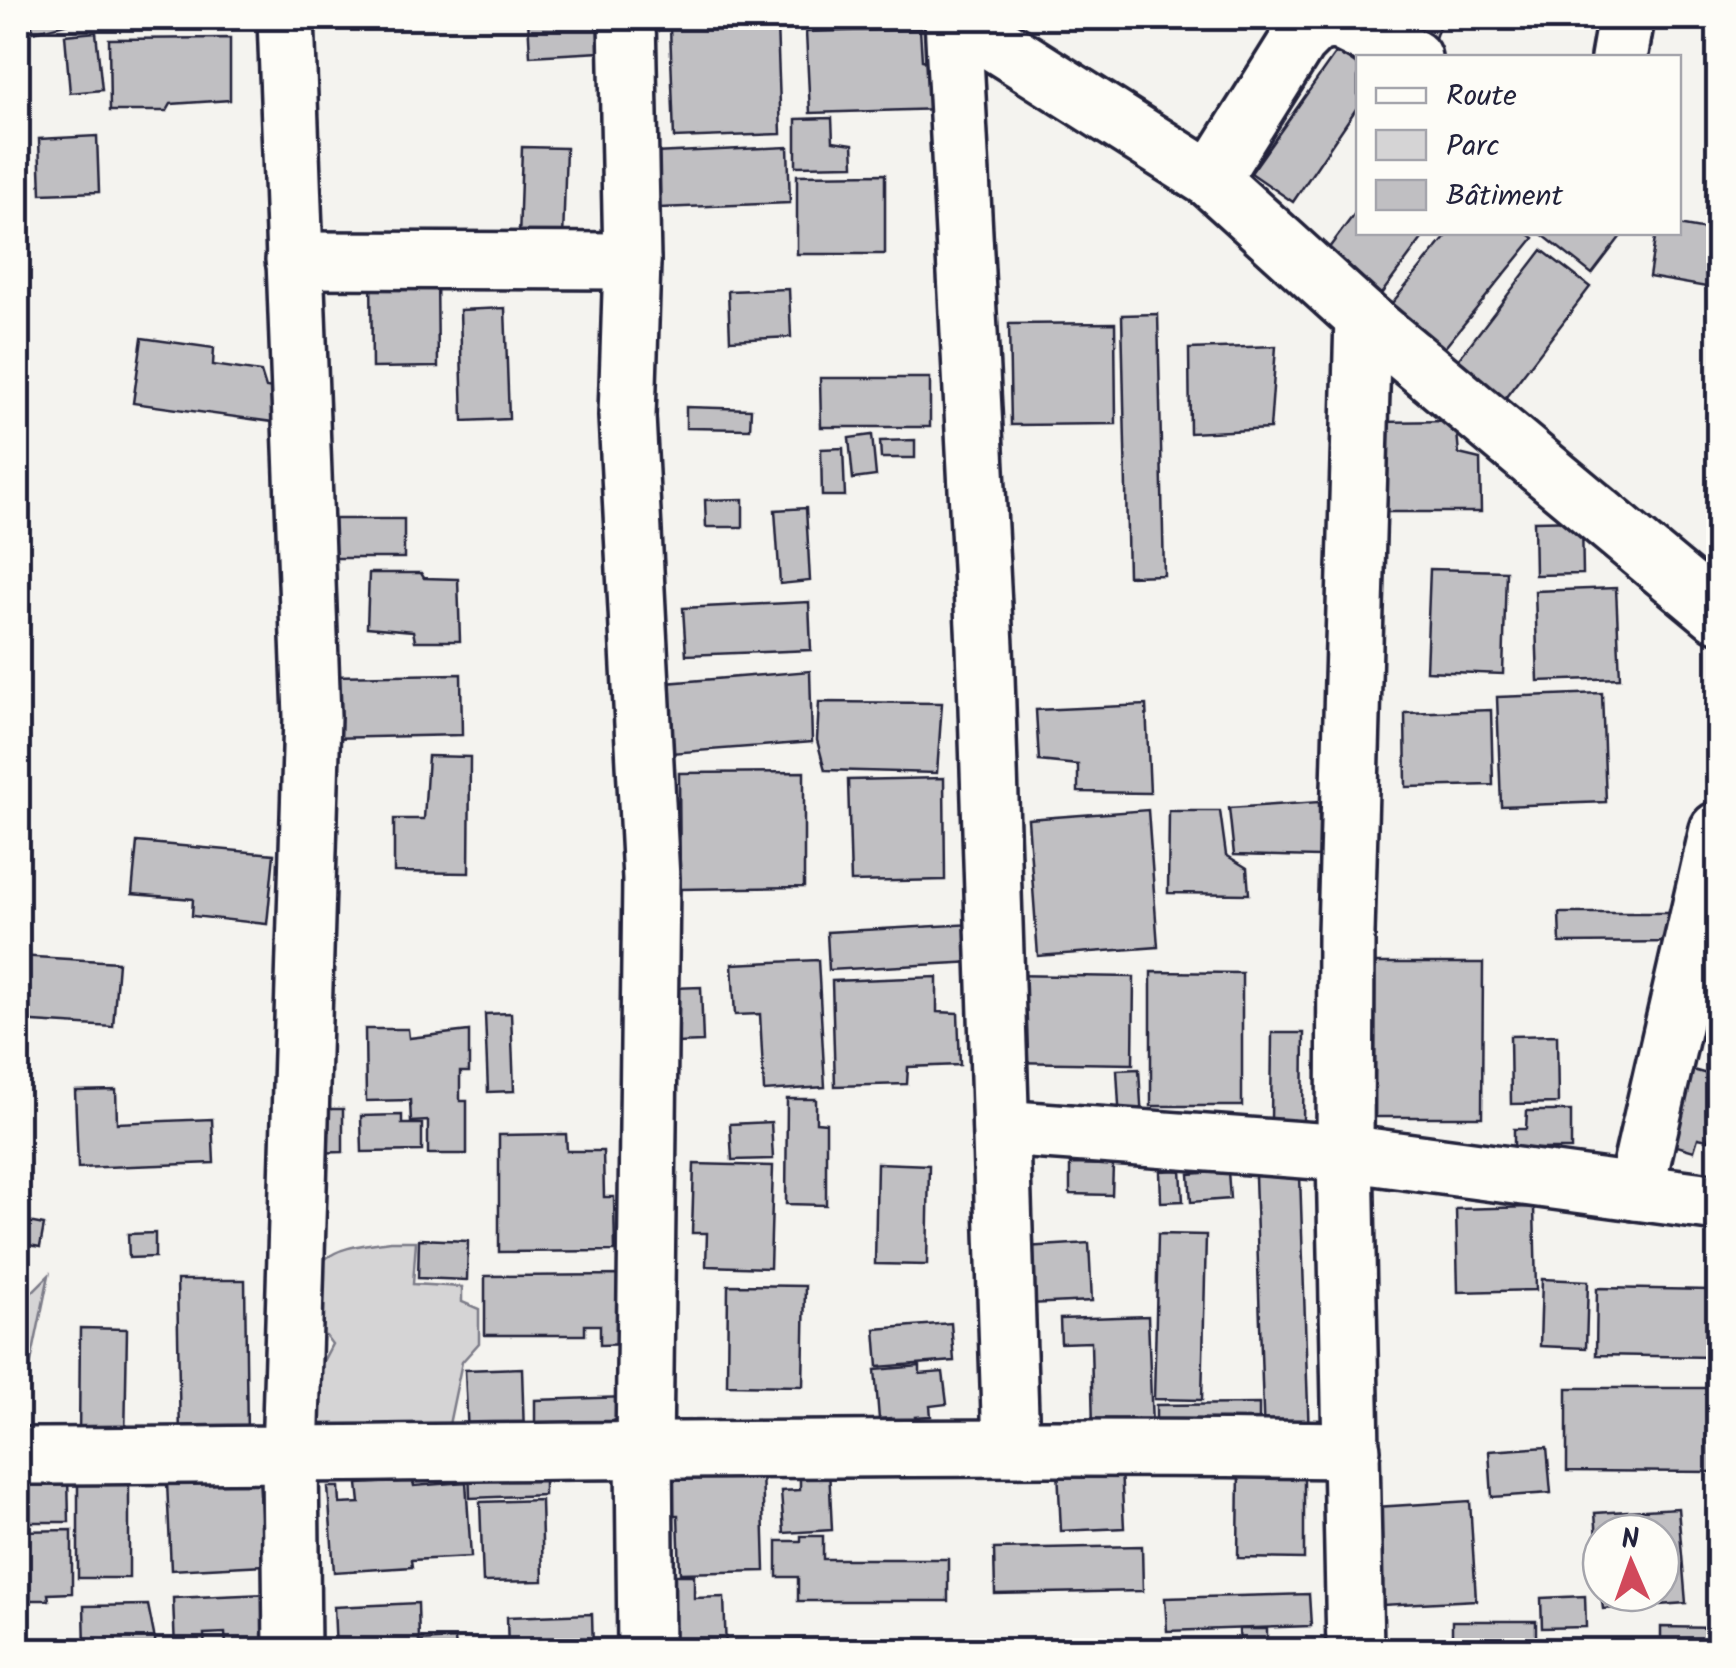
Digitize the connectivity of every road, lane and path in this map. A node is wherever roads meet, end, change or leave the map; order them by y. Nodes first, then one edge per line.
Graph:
1 (286, 18) edge
2 (627, 18) edge
3 (954, 18) edge
4 (1626, 18) edge
5 (1407, 55) edge
6 (1620, 55) edge
7 (1210, 180) junction
8 (294, 260) junction
9 (632, 260) junction
10 (1363, 318) junction
11 (1718, 614) edge
12 (1718, 830) edge
13 (1000, 1128) junction
14 (1345, 1153) junction
15 (1635, 1192) junction
16 (1718, 1203) edge
17 (1011, 1446) junction
18 (1352, 1450) junction
19 (644, 1454) junction
20 (18, 1456) edge
21 (290, 1457) junction
22 (292, 1650) edge
23 (646, 1650) edge
24 (1356, 1650) edge

1 - 8 street
2 - 9 street
3 - 7 street
3 - 13 street
4 - 6 street
5 - 7 street
7 - 10 street
8 - 9 street
8 - 21 street
9 - 19 street
10 - 11 street
10 - 14 street
12 - 15 street
13 - 14 street
13 - 17 street
14 - 15 street
14 - 18 street
15 - 16 street
17 - 18 street
17 - 19 street
18 - 24 street
19 - 21 street
19 - 23 street
20 - 21 street
21 - 22 street

